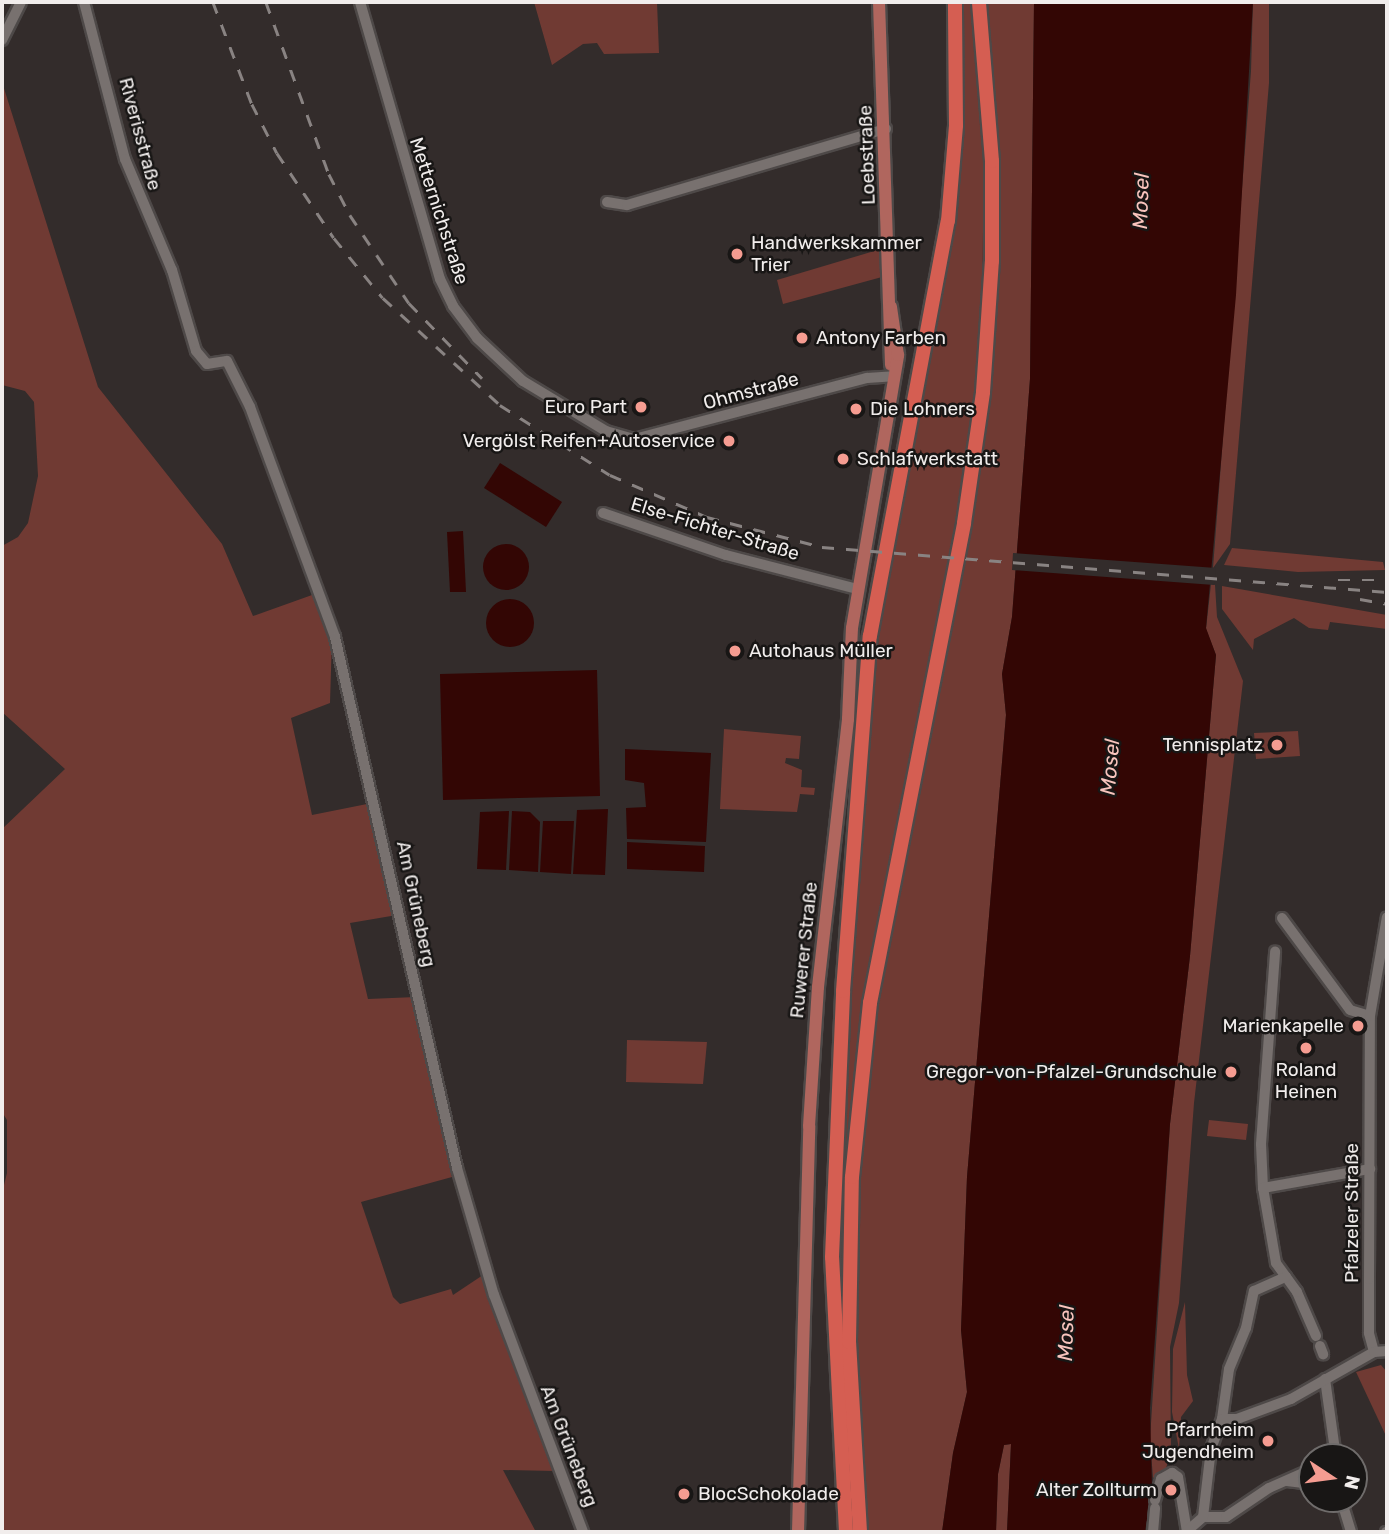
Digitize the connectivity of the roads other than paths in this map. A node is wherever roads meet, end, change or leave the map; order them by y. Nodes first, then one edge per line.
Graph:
1 (21, 2) edge
2 (84, 2) edge
3 (360, 2) edge
4 (879, 2) edge
5 (955, 2) edge
6 (979, 2) edge
7 (2, 40) edge
8 (886, 129) junction
9 (607, 202) dead end
10 (187, 312) joint
11 (893, 376) junction
12 (617, 436) joint
13 (603, 513) dead end
14 (857, 589) junction
15 (1387, 917) edge
16 (1282, 919) dead end
17 (1275, 952) dead end
18 (1387, 992) edge
19 (1374, 993) junction
20 (1370, 1016) junction
21 (1370, 1169) junction
22 (1263, 1188) junction
23 (1286, 1277) junction
24 (1315, 1336) dead end
25 (1387, 1351) edge
26 (1374, 1353) junction
27 (1325, 1379) junction
28 (1222, 1419) junction
29 (1334, 1443) edge
30 (1298, 1476) edge
31 (1287, 1481) junction
32 (1298, 1482) edge
33 (1345, 1513) edge
34 (1194, 1527) edge
35 (583, 1532) edge
36 (798, 1532) edge
37 (846, 1532) edge
38 (860, 1532) edge
39 (1153, 1532) edge
40 (1351, 1532) edge

1 - 7 street
2 - 10 street, Riverisstraße
3 - 12 street, Metternichstraße
4 - 8 main road, Loebstraße
5 - 37 highway
6 - 38 highway
8 - 9 street
8 - 11 main road, Loebstraße
10 - 35 street, Am Grüneberg
11 - 12 street, Ohmstraße
11 - 14 main road, Ruwerer Straße
13 - 14 street, Else-Fichter-Straße
14 - 36 main road, Ruwerer Straße
15 - 19 street, Pfalzeler Straße
16 - 20 street
17 - 22 street
18 - 19 street
19 - 20 street, Pfalzeler Straße
20 - 21 street, Pfalzeler Straße
21 - 22 street
21 - 26 street, Pfalzeler Straße
22 - 23 street
23 - 24 street
23 - 28 street
25 - 26 street
26 - 27 street
27 - 28 street
27 - 29 street
28 - 34 street
30 - 31 street
31 - 32 street
31 - 34 street
33 - 40 street
34 - 39 street

